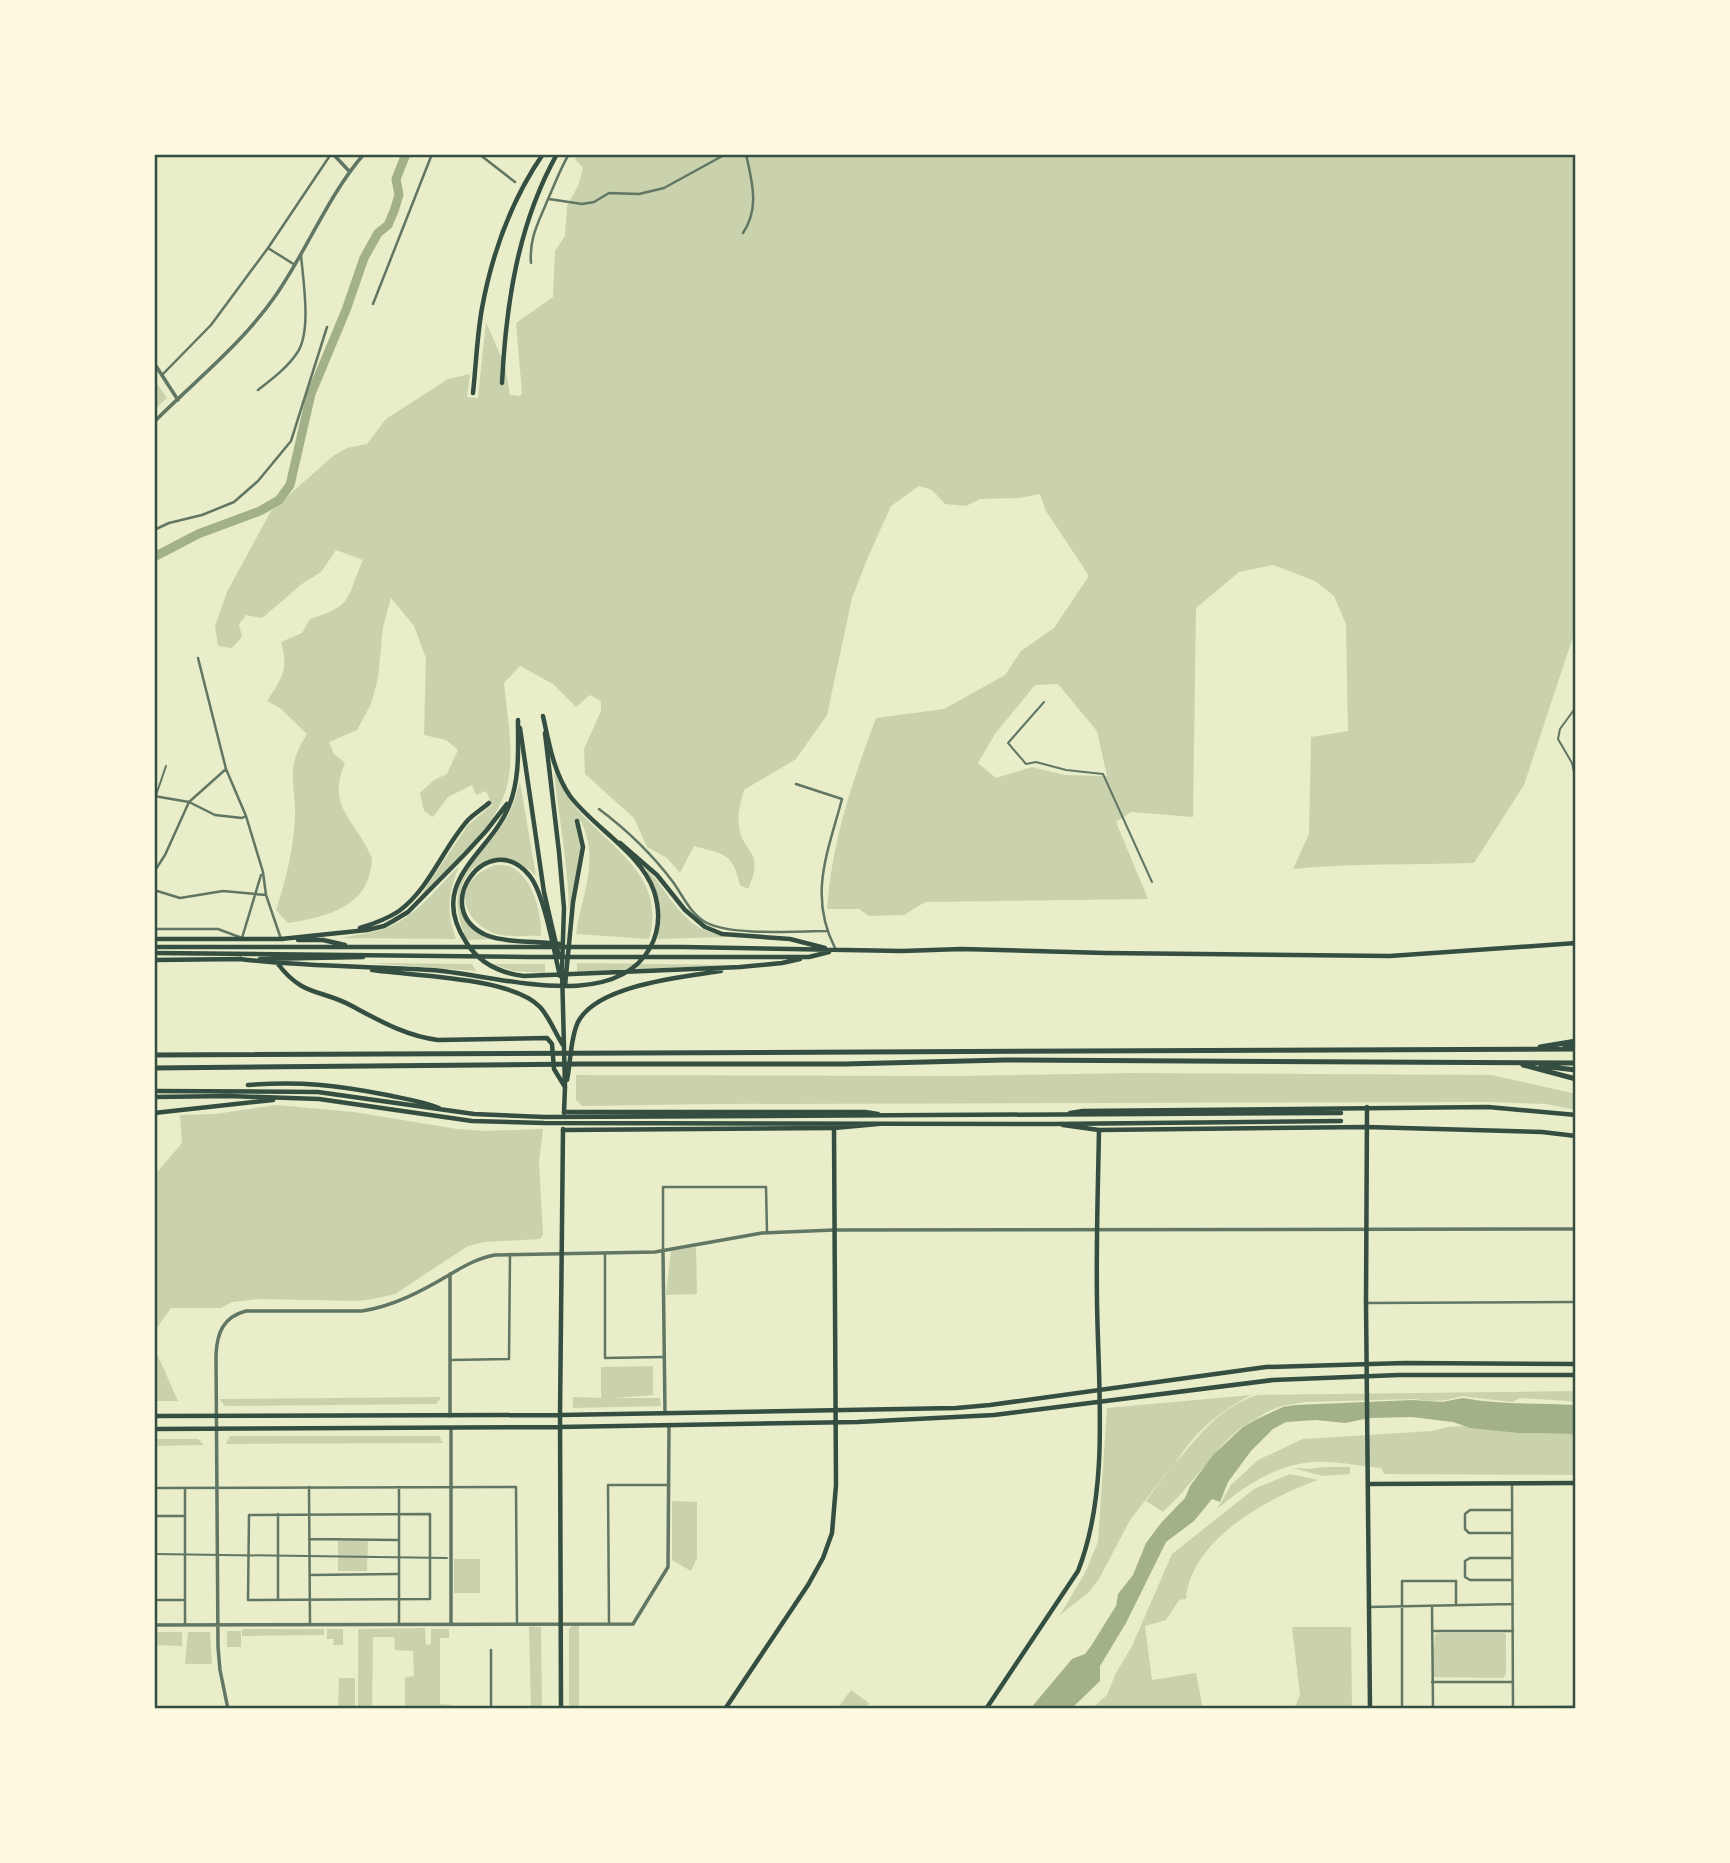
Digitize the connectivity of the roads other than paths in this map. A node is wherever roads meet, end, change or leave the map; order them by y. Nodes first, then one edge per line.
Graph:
1 (157, 154) edge
2 (332, 154) edge
3 (364, 154) edge
4 (432, 154) edge
5 (479, 154) edge
6 (543, 154) edge
7 (558, 154) edge
8 (569, 154) edge
9 (726, 154) edge
10 (746, 154) edge
11 (154, 159) edge
12 (350, 172) junction
13 (515, 181) dead end
14 (549, 199) junction
15 (743, 233) dead end
16 (268, 248) junction
17 (301, 255) junction
18 (531, 263) dead end
19 (295, 265) junction
20 (373, 304) dead end
21 (327, 327) dead end
22 (154, 363) edge
23 (162, 375) junction
24 (502, 383) dead end
25 (258, 390) dead end
26 (473, 393) dead end
27 (178, 400) junction
28 (154, 422) edge
29 (154, 530) edge
30 (198, 658) dead end
31 (1044, 702) dead end
32 (1576, 707) edge
33 (166, 766) dead end
34 (226, 769) junction
35 (1576, 781) edge
36 (515, 783) junction
37 (796, 784) dead end
38 (155, 798) edge
39 (189, 802) junction
40 (489, 803) dead end
41 (599, 809) dead end
42 (246, 816) junction
43 (577, 821) dead end
44 (598, 826) junction
45 (154, 872) edge
46 (263, 872) junction
47 (1152, 882) dead end
48 (154, 890) edge
49 (255, 894) junction
50 (266, 895) junction
51 (154, 929) edge
52 (827, 931) junction
53 (349, 932) junction
54 (243, 938) junction
55 (154, 939) edge
56 (281, 939) junction
57 (529, 943) junction
58 (1576, 943) edge
59 (154, 947) edge
60 (355, 947) junction
61 (836, 951) junction
62 (154, 953) edge
63 (240, 953) junction
64 (809, 957) junction
65 (154, 960) edge
66 (278, 964) junction
67 (350, 967) junction
68 (741, 967) junction
69 (562, 969) junction
70 (562, 983) junction
71 (564, 1004) junction
72 (1576, 1045) edge
73 (564, 1047) junction
74 (154, 1055) edge
75 (1517, 1063) junction
76 (1576, 1063) edge
77 (154, 1068) edge
78 (1576, 1070) edge
79 (1576, 1079) edge
80 (248, 1085) dead end
81 (565, 1087) junction
82 (154, 1091) edge
83 (154, 1097) edge
84 (292, 1098) junction
85 (1367, 1107) junction
86 (446, 1111) junction
87 (564, 1112) junction
88 (154, 1113) edge
89 (1341, 1113) dead end
90 (1056, 1115) junction
91 (1576, 1115) edge
92 (889, 1119) junction
93 (544, 1120) junction
94 (1341, 1121) dead end
95 (1052, 1124) junction
96 (834, 1128) junction
97 (1367, 1128) junction
98 (563, 1130) junction
99 (1098, 1130) junction
100 (1576, 1136) edge
101 (1576, 1229) edge
102 (834, 1230) junction
103 (1097, 1230) junction
104 (1366, 1230) junction
105 (767, 1233) junction
106 (663, 1251) junction
107 (510, 1254) junction
108 (563, 1254) junction
109 (605, 1254) junction
110 (450, 1275) junction
111 (1576, 1302) edge
112 (1366, 1303) junction
113 (664, 1357) junction
114 (450, 1360) junction
115 (1368, 1364) junction
116 (1576, 1364) edge
117 (1576, 1375) edge
118 (1368, 1376) junction
119 (1098, 1390) junction
120 (1098, 1401) junction
121 (835, 1411) junction
122 (664, 1413) junction
123 (559, 1415) junction
124 (154, 1416) edge
125 (217, 1416) junction
126 (450, 1416) junction
127 (835, 1422) junction
128 (669, 1424) junction
129 (559, 1427) junction
130 (450, 1428) junction
131 (154, 1429) edge
132 (217, 1429) junction
133 (1576, 1483) edge
134 (1512, 1484) junction
135 (669, 1485) junction
136 (1368, 1485) junction
137 (309, 1487) junction
138 (399, 1487) junction
139 (451, 1487) junction
140 (154, 1488) edge
141 (185, 1488) junction
142 (217, 1488) junction
143 (1512, 1510) junction
144 (278, 1514) junction
145 (309, 1514) junction
146 (399, 1514) junction
147 (185, 1516) junction
148 (1512, 1533) junction
149 (309, 1539) junction
150 (154, 1540) edge
151 (399, 1540) junction
152 (185, 1553) junction
153 (154, 1554) edge
154 (217, 1555) junction
155 (248, 1555) junction
156 (278, 1555) junction
157 (309, 1555) junction
158 (399, 1557) junction
159 (430, 1558) junction
160 (447, 1558) dead end
161 (1513, 1558) junction
162 (399, 1574) junction
163 (154, 1575) edge
164 (310, 1575) junction
165 (1513, 1580) junction
166 (154, 1600) edge
167 (185, 1600) junction
168 (278, 1600) junction
169 (310, 1600) junction
170 (398, 1600) junction
171 (1513, 1604) junction
172 (1456, 1605) junction
173 (1369, 1606) junction
174 (1402, 1606) junction
175 (1432, 1606) junction
176 (399, 1624) junction
177 (451, 1624) junction
178 (517, 1624) junction
179 (560, 1624) junction
180 (609, 1624) junction
181 (154, 1625) edge
182 (185, 1625) junction
183 (218, 1625) junction
184 (310, 1625) junction
185 (1432, 1631) junction
186 (1513, 1631) junction
187 (491, 1650) dead end
188 (1432, 1682) junction
189 (1513, 1682) junction
190 (1576, 1707) edge
191 (1402, 1708) edge
192 (1433, 1708) edge
193 (1513, 1708) edge
194 (228, 1709) edge
195 (491, 1709) edge
196 (561, 1709) edge
197 (725, 1709) edge
198 (986, 1709) edge
199 (1370, 1709) edge

1 - 11 street
2 - 12 street
2 - 16 street
3 - 12 street
4 - 20 street
5 - 13 street
6 - 26 main road
7 - 24 main road
8 - 14 street
9 - 14 street
10 - 15 street
12 - 17 street
14 - 18 street
16 - 19 street
16 - 23 street
17 - 19 street
17 - 25 street
19 - 27 street
21 - 29 street
22 - 23 street
23 - 27 street
27 - 28 street
30 - 34 street
31 - 47 street
32 - 35 street
33 - 38 street
34 - 39 street
34 - 42 street
36 - 53 main road
36 - 68 main road
36 - 69 main road
37 - 52 street
38 - 39 street
39 - 42 street
39 - 45 street
40 - 53 main road
41 - 52 street
42 - 46 street
43 - 71 main road
44 - 61 main road
44 - 67 main road
44 - 69 main road
46 - 49 street
46 - 50 street
48 - 49 street
49 - 50 street
49 - 54 street
50 - 56 street
51 - 54 street
52 - 61 street
53 - 56 main road
54 - 55 main road
54 - 56 main road
56 - 60 main road
57 - 60 main road
57 - 61 main road
57 - 70 main road
58 - 61 main road
59 - 63 main road
60 - 63 main road
61 - 64 main road
62 - 63 main road
63 - 64 main road
63 - 65 main road
63 - 66 main road
64 - 68 main road
66 - 67 main road
66 - 81 main road
67 - 73 main road
68 - 81 main road
69 - 70 main road
70 - 71 main road
71 - 73 main road
72 - 74 highway
73 - 81 main road
75 - 76 highway
75 - 77 highway
75 - 78 highway
75 - 79 highway
80 - 86 main road
81 - 87 main road
82 - 86 main road
83 - 84 main road
84 - 88 main road
84 - 93 main road
85 - 90 main road
85 - 91 main road
85 - 97 main road
86 - 93 main road
87 - 92 main road
87 - 98 main road
89 - 90 main road
90 - 92 main road
92 - 93 main road
92 - 95 main road
92 - 96 main road
94 - 95 main road
95 - 99 main road
96 - 98 main road
96 - 102 main road
97 - 99 main road
97 - 100 main road
97 - 104 main road
98 - 108 main road
99 - 103 main road
101 - 104 street
102 - 103 street
102 - 105 street
102 - 121 main road
103 - 104 street
103 - 119 main road
104 - 112 main road
105 - 106 street
105 - 106 street
106 - 109 street
106 - 113 street
107 - 108 street
107 - 110 street
107 - 114 street
108 - 109 street
108 - 123 main road
109 - 113 street
110 - 114 street
110 - 125 street
111 - 112 street
112 - 115 main road
113 - 122 street
114 - 126 street
115 - 116 main road
115 - 118 main road
115 - 119 main road
117 - 118 main road
118 - 120 main road
118 - 136 main road
119 - 120 main road
119 - 121 main road
120 - 127 main road
120 - 198 main road
121 - 122 main road
121 - 127 main road
122 - 123 main road
123 - 126 main road
123 - 129 main road
124 - 125 main road
125 - 126 main road
125 - 132 street
127 - 128 main road
127 - 197 main road
128 - 129 main road
128 - 135 street
129 - 130 main road
129 - 179 main road
130 - 132 main road
130 - 139 street
131 - 132 main road
132 - 142 street
133 - 134 main road
134 - 136 main road
134 - 143 street
135 - 180 street
135 - 180 street
136 - 173 main road
137 - 138 street
137 - 142 street
137 - 145 street
138 - 139 street
138 - 146 street
139 - 177 street
139 - 178 street
140 - 141 street
141 - 142 street
141 - 147 street
142 - 154 street
143 - 148 street
143 - 148 street
144 - 145 street
144 - 155 street
144 - 156 street
145 - 146 street
145 - 149 street
146 - 151 street
146 - 159 street
147 - 150 street
147 - 152 street
148 - 161 street
149 - 151 street
149 - 157 street
150 - 153 street
151 - 158 street
152 - 153 street
152 - 154 street
152 - 167 street
153 - 163 street
154 - 155 street
154 - 183 street
155 - 156 street
155 - 168 street
156 - 157 street
156 - 168 street
157 - 158 street
157 - 164 street
158 - 159 street
158 - 162 street
159 - 160 street
159 - 170 street
161 - 165 street
161 - 165 street
162 - 164 street
162 - 170 street
163 - 166 street
164 - 169 street
165 - 171 street
166 - 167 street
167 - 182 street
168 - 169 street
169 - 170 street
169 - 184 street
170 - 176 street
171 - 172 street
171 - 186 street
172 - 174 street
172 - 175 street
173 - 174 street
173 - 199 main road
174 - 175 street
174 - 191 street
175 - 185 street
176 - 177 street
176 - 184 street
177 - 178 street
178 - 179 street
179 - 180 street
179 - 196 main road
181 - 182 street
182 - 183 street
183 - 184 street
183 - 194 street
185 - 186 street
185 - 188 street
186 - 189 street
187 - 195 street
188 - 189 street
188 - 192 street
189 - 193 street
190 - 193 street
191 - 192 street
191 - 199 street
192 - 193 street

